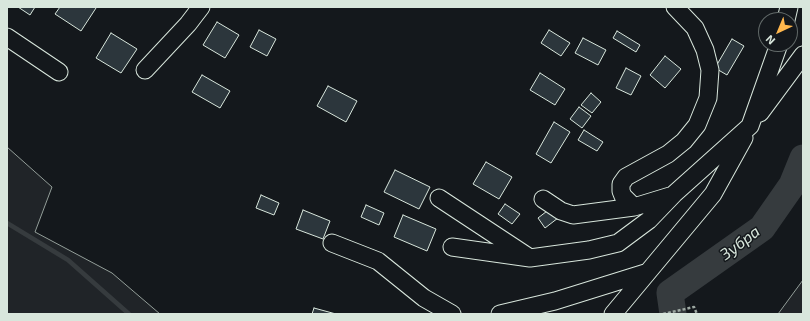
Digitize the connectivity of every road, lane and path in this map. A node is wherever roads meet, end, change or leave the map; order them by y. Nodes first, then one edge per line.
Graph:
1 (201, 7) edge
2 (675, 7) edge
3 (7, 38) edge
4 (776, 52) edge
5 (803, 55) edge
6 (145, 70) dead end
7 (59, 72) dead end
8 (750, 126) junction
9 (674, 194) junction
10 (439, 198) dead end
11 (543, 200) dead end
12 (634, 207) junction
13 (332, 243) dead end
14 (452, 247) dead end
15 (530, 258) junction
16 (649, 272) junction
17 (452, 314) edge
18 (500, 314) edge
19 (613, 314) edge
20 (663, 314) edge
21 (697, 314) edge

1 - 6 street
2 - 12 street
3 - 7 street
4 - 8 street
5 - 8 street
8 - 9 street
8 - 16 street
9 - 12 street
9 - 15 street
10 - 15 street
11 - 12 street
13 - 17 street
14 - 15 street
16 - 18 street
16 - 19 street
20 - 21 path

